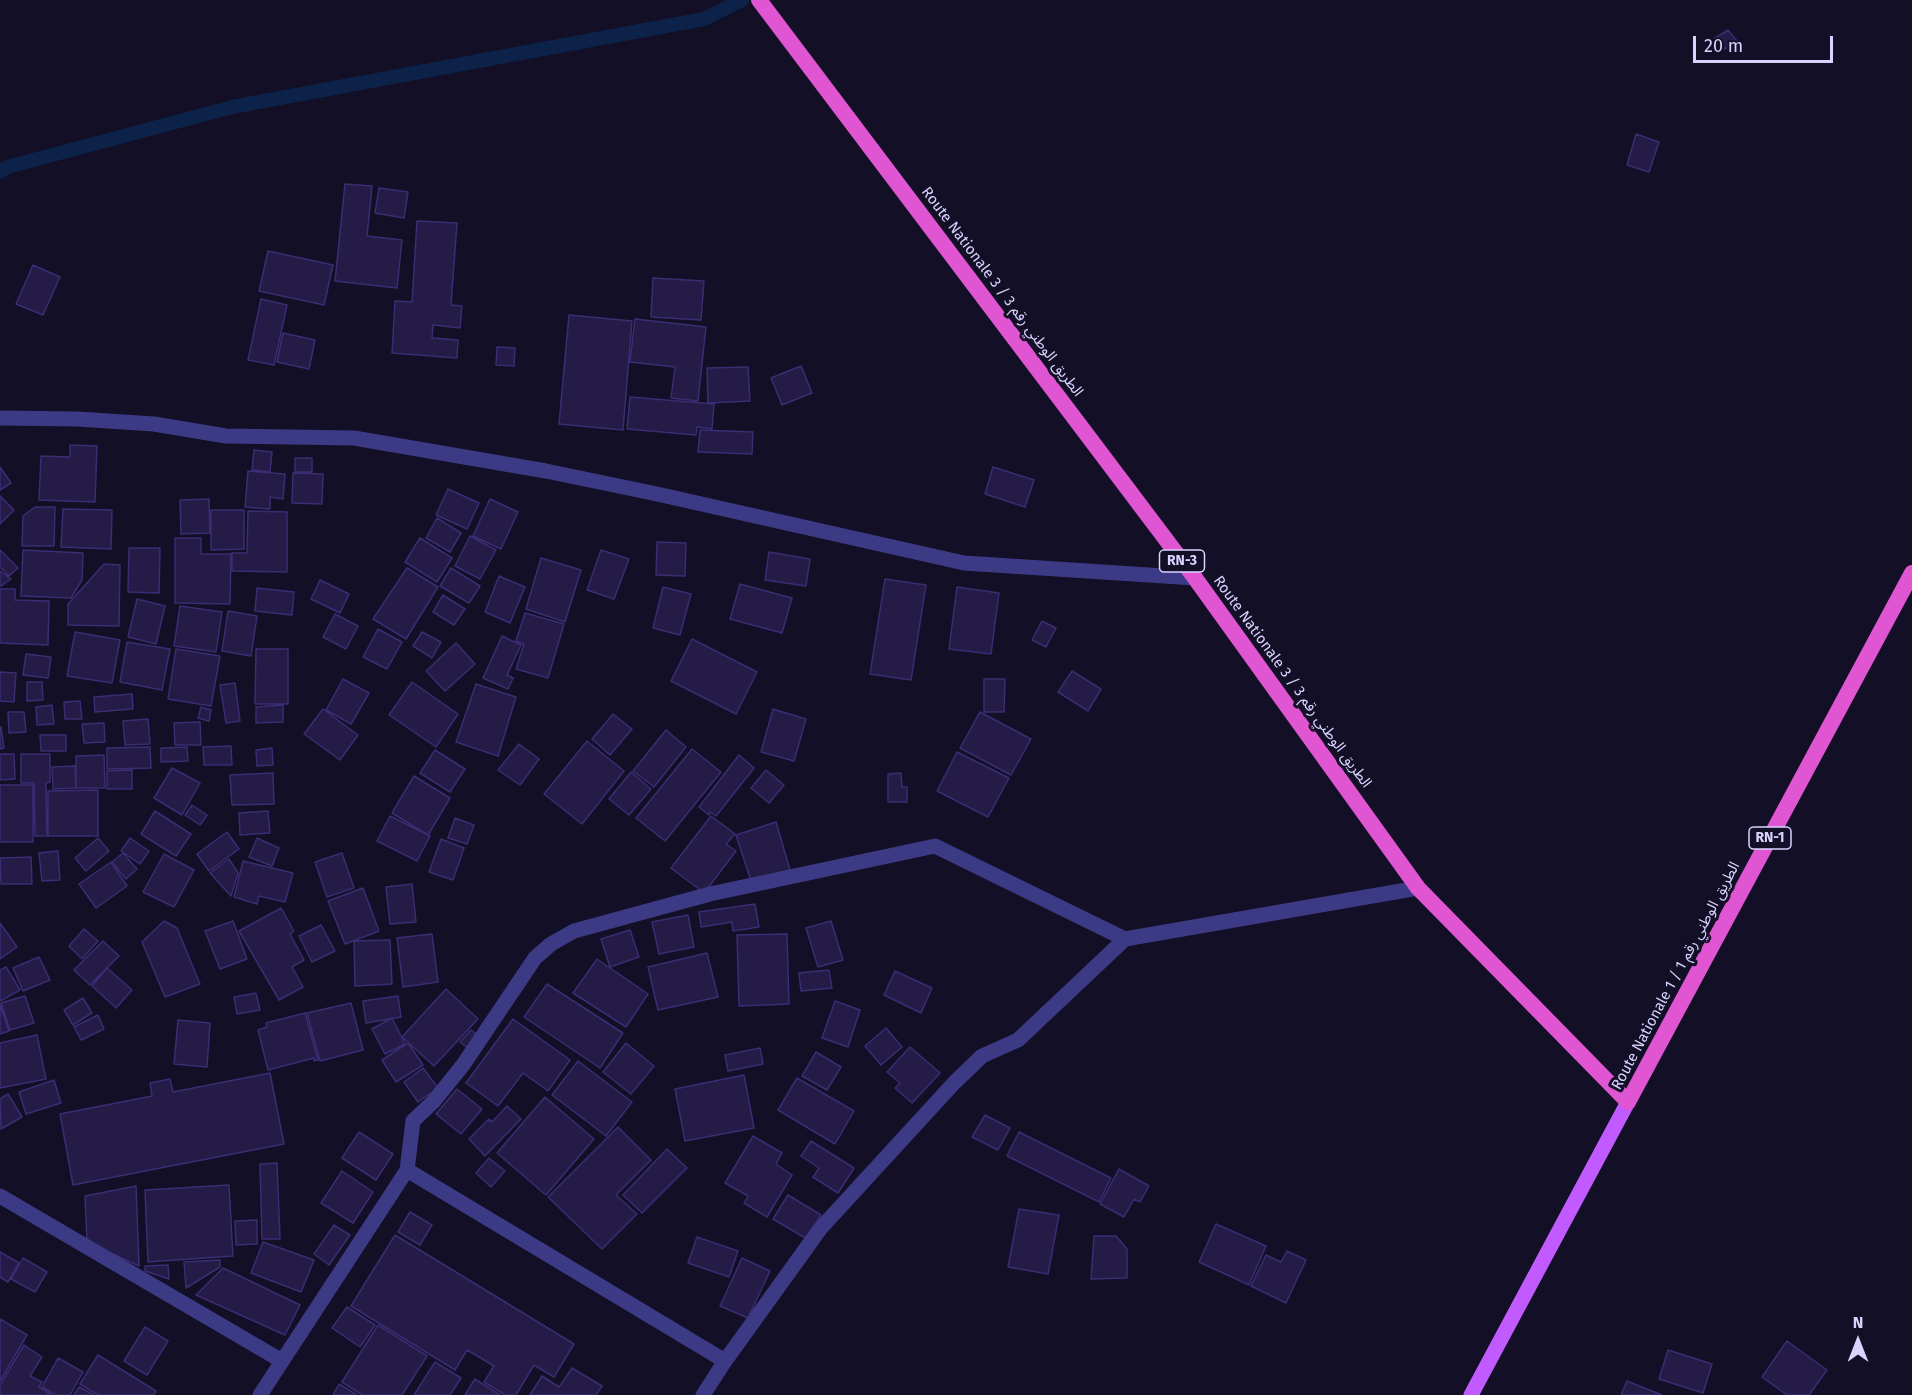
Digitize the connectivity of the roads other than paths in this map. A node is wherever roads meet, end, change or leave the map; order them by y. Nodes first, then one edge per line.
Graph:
1 (759, 0) edge
2 (0, 418) edge
3 (1912, 573) edge
4 (1195, 578) junction
5 (1418, 888) junction
6 (1125, 939) junction
7 (1628, 1102) junction
8 (407, 1170) junction
9 (0, 1196) edge
10 (282, 1361) junction
11 (725, 1361) junction
12 (260, 1395) edge
13 (703, 1395) edge
14 (1471, 1395) edge

1 - 4 highway, Route Nationale 3 / الطريق الوطني رقم 3 / RN-3
2 - 4 street
3 - 7 highway, Route Nationale 1 / الطريق الوطني رقم 1 / RN-1
4 - 5 highway, Route Nationale 3 / الطريق الوطني رقم 3 / RN-3
5 - 6 street
5 - 7 highway, Route Nationale 3 / الطريق الوطني رقم 3 / RN-3
6 - 8 street
6 - 11 street
7 - 14 main road, Route Nationale 1 / الطريق الوطني رقم 1 / RN-1
8 - 10 street
8 - 11 street
9 - 10 street
10 - 12 street
11 - 13 street

